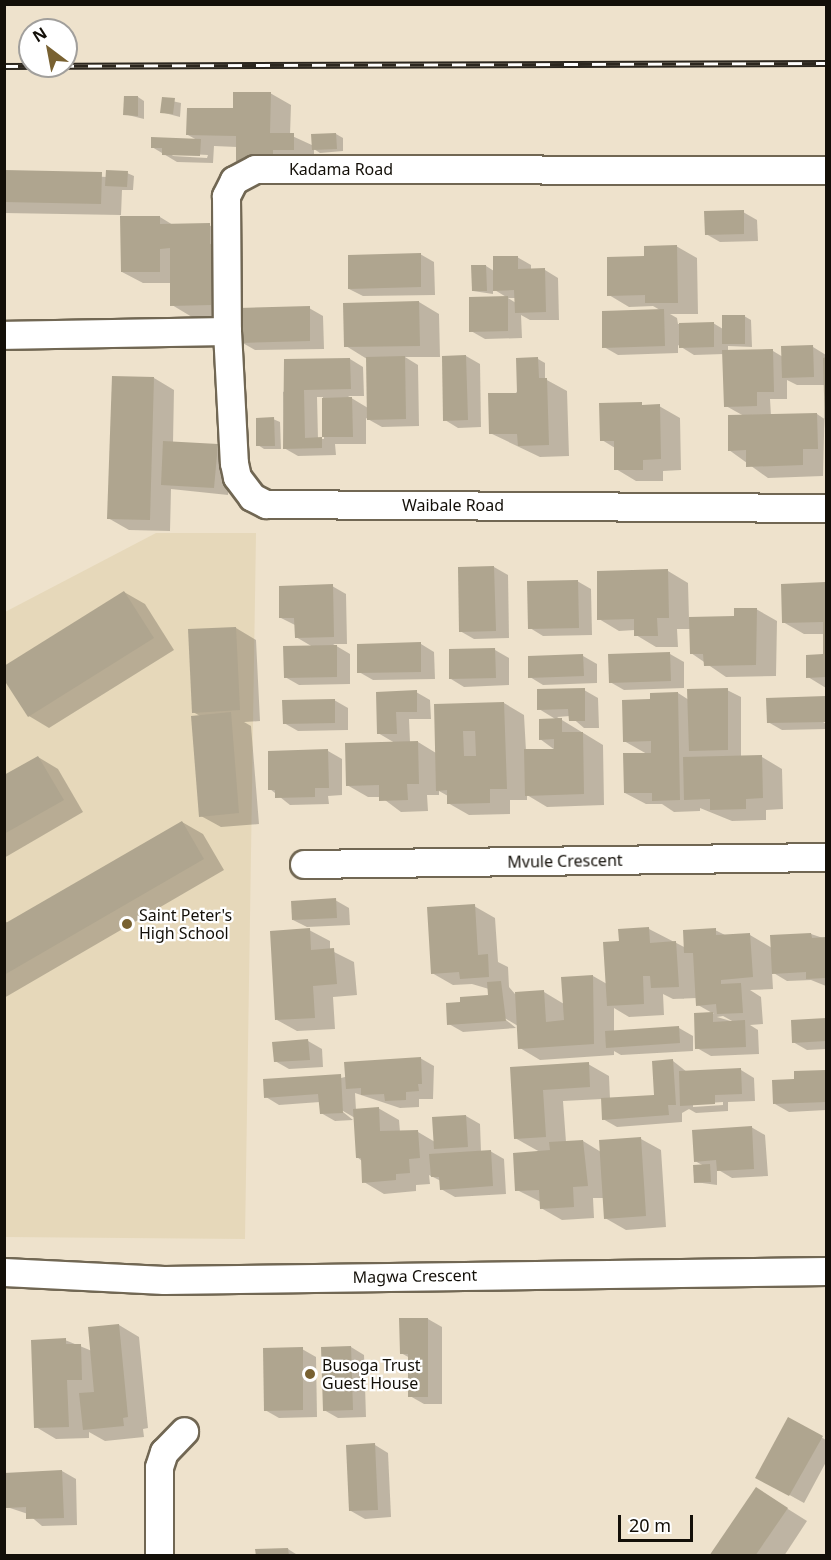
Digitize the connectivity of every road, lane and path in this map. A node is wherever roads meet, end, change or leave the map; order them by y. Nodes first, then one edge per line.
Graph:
1 (826, 170) edge
2 (227, 331) junction
3 (4, 335) edge
4 (826, 508) edge
5 (826, 857) edge
6 (304, 864) dead end
7 (826, 1271) edge
8 (4, 1272) edge
9 (184, 1431) dead end
10 (159, 1556) edge

1 - 2 street, Kadama Road
2 - 3 street
2 - 4 street, Waibale Road
5 - 6 street, Mvule Crescent
7 - 8 street, Magwa Crescent
9 - 10 street

